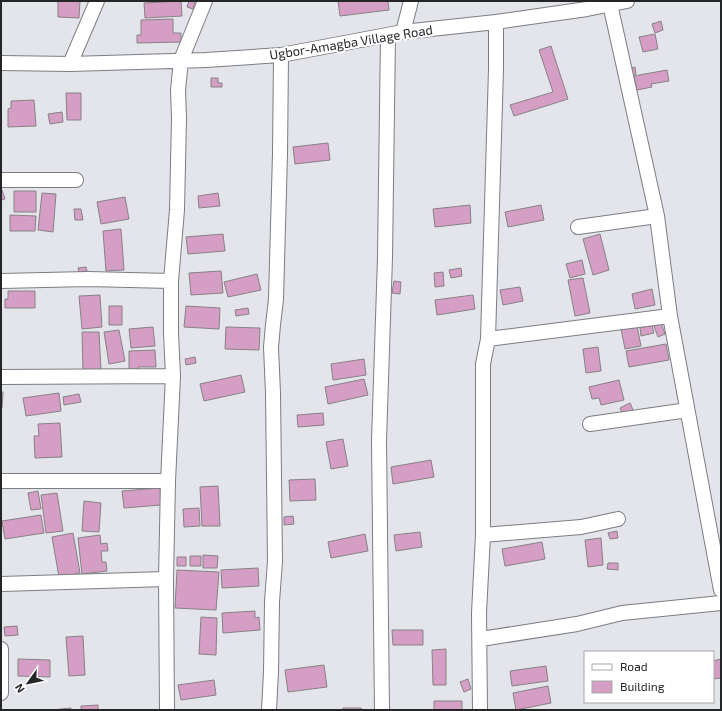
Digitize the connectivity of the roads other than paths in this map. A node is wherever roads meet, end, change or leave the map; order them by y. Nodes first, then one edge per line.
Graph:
1 (96, 1) edge
2 (204, 1) edge
3 (411, 1) edge
4 (627, 1) edge
5 (610, 4) junction
6 (496, 22) junction
7 (403, 32) junction
8 (388, 35) junction
9 (281, 55) junction
10 (181, 60) junction
11 (1, 63) edge
12 (70, 64) junction
13 (1, 180) edge
14 (76, 180) dead end
15 (657, 216) junction
16 (578, 227) dead end
17 (1, 281) edge
18 (171, 281) junction
19 (670, 316) junction
20 (488, 339) junction
21 (173, 376) junction
22 (1, 377) edge
23 (687, 409) junction
24 (590, 424) dead end
25 (1, 481) edge
26 (168, 481) junction
27 (618, 519) dead end
28 (483, 535) junction
29 (166, 579) junction
30 (1, 584) edge
31 (721, 586) edge
32 (721, 603) edge
33 (481, 639) junction
34 (1, 649) edge
35 (1, 692) edge
36 (167, 710) edge
37 (269, 710) edge
38 (382, 710) edge
39 (480, 710) edge

1 - 12 street
2 - 10 street
3 - 7 street
4 - 5 street, Ugbor-Amagba Village Road
5 - 6 street, Ugbor-Amagba Village Road
5 - 15 street
6 - 7 street, Ugbor-Amagba Village Road
6 - 20 street
7 - 8 street, Ugbor-Amagba Village Road
8 - 9 street, Ugbor-Amagba Village Road
8 - 38 street
9 - 10 street, Ugbor-Amagba Village Road
9 - 37 street
10 - 12 street, Ugbor-Amagba Village Road
10 - 18 street
11 - 12 street, Ugbor-Amagba Village Road
13 - 14 street
15 - 16 street
15 - 19 street
17 - 18 street
18 - 21 street
19 - 20 street
19 - 23 street
20 - 28 street
21 - 22 street
21 - 26 street
23 - 24 street
23 - 31 street
25 - 26 street
26 - 29 street
27 - 28 street
28 - 33 street
29 - 30 street
29 - 36 street
32 - 33 street
33 - 39 street
34 - 35 street

